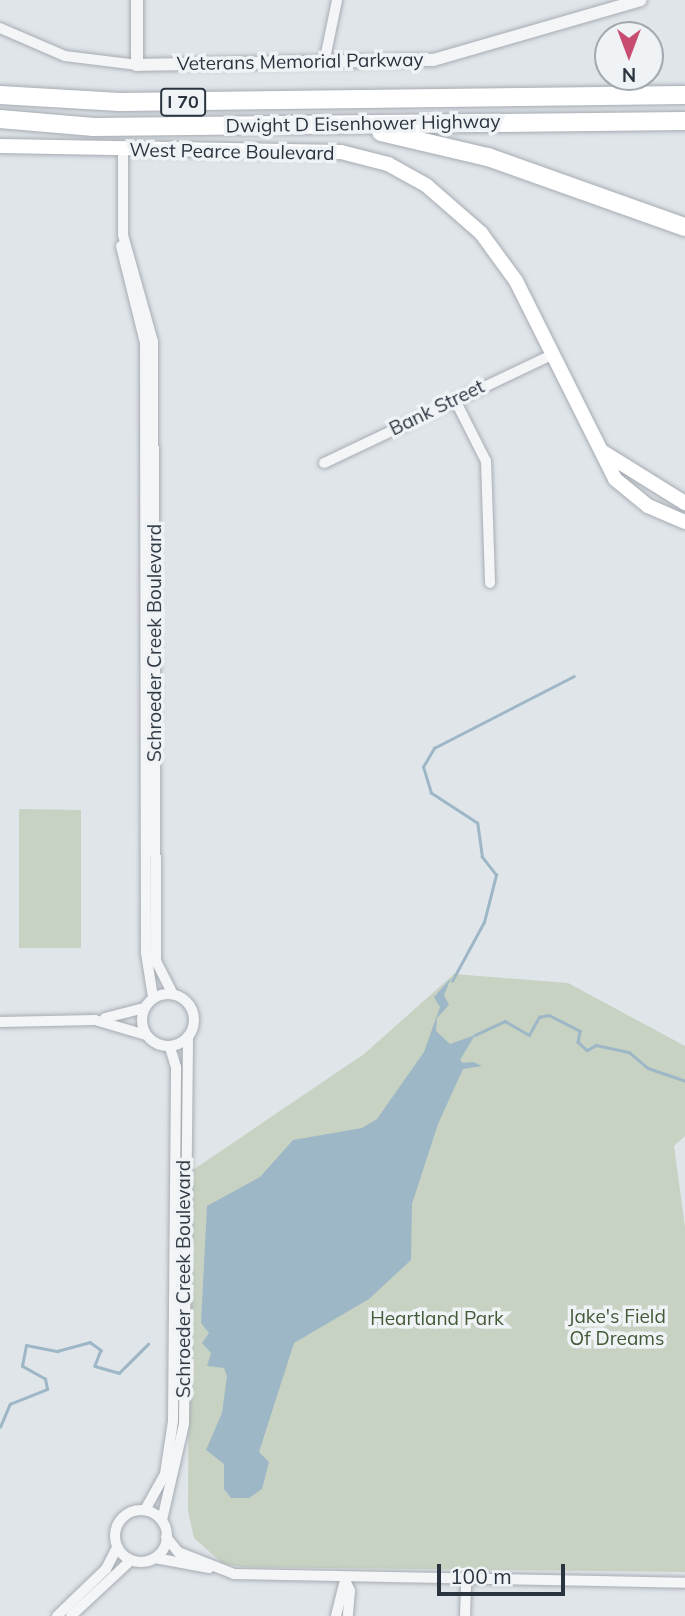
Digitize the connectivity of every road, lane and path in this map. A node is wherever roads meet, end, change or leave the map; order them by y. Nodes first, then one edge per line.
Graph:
1 (137, 0) edge
2 (337, 0) edge
3 (641, 0) edge
4 (0, 28) edge
5 (324, 63) junction
6 (137, 65) junction
7 (685, 87) edge
8 (0, 95) edge
9 (685, 96) edge
10 (510, 99) junction
11 (0, 119) edge
12 (685, 121) edge
13 (343, 125) junction
14 (0, 146) edge
15 (123, 150) junction
16 (685, 227) edge
17 (134, 291) junction
18 (551, 355) junction
19 (455, 400) junction
20 (603, 452) junction
21 (324, 463) dead end
22 (620, 484) junction
23 (679, 500) edge
24 (685, 512) edge
25 (670, 517) junction
26 (685, 522) edge
27 (490, 583) dead end
28 (173, 993) junction
29 (153, 997) junction
30 (144, 1009) junction
31 (95, 1020) junction
32 (0, 1022) edge
33 (146, 1035) junction
34 (188, 1036) junction
35 (170, 1046) junction
36 (145, 1510) junction
37 (162, 1520) junction
38 (166, 1537) junction
39 (117, 1547) junction
40 (155, 1558) junction
41 (130, 1561) junction
42 (209, 1568) junction
43 (344, 1581) junction
44 (466, 1581) junction
45 (685, 1583) edge
46 (57, 1616) edge
47 (71, 1616) edge
48 (335, 1616) edge
49 (348, 1616) edge
50 (465, 1616) edge

1 - 6 street
2 - 5 street
3 - 5 street, Veterans Memorial Parkway
4 - 6 street, Veterans Memorial Parkway
5 - 6 street, Veterans Memorial Parkway
7 - 10 highway
8 - 10 highway, Dwight D Eisenhower Highway / I 70
9 - 10 highway, Dwight D Eisenhower Highway / I 70
11 - 13 highway, Dwight D Eisenhower Highway / I 70
12 - 13 highway, Dwight D Eisenhower Highway / I 70
13 - 16 highway
14 - 15 main road, West Pearce Boulevard
15 - 17 street, Schroeder Creek Boulevard
15 - 18 main road, West Pearce Boulevard
17 - 28 street, Schroeder Creek Boulevard
17 - 29 street, Schroeder Creek Boulevard
18 - 19 street, Bank Street
18 - 20 main road, West Pearce Boulevard
19 - 21 street, Bank Street
19 - 27 street
20 - 22 main road, West Pearce Boulevard
20 - 23 main road, West Pearce Boulevard
22 - 23 main road
22 - 25 main road, West Pearce Boulevard
24 - 25 main road
25 - 26 main road, West Pearce Boulevard
28 - 29 street
28 - 34 street
29 - 30 street
30 - 31 street
30 - 33 street
31 - 32 street
31 - 33 street
33 - 35 street
34 - 35 street
34 - 37 street, Schroeder Creek Boulevard
35 - 36 street, Schroeder Creek Boulevard
36 - 37 street
36 - 39 street
37 - 38 street
38 - 40 street
38 - 42 street
39 - 41 street
39 - 46 street
40 - 41 street
40 - 42 street
41 - 47 street
42 - 43 street
43 - 44 street
43 - 48 street
43 - 49 street
44 - 45 street
44 - 50 street

